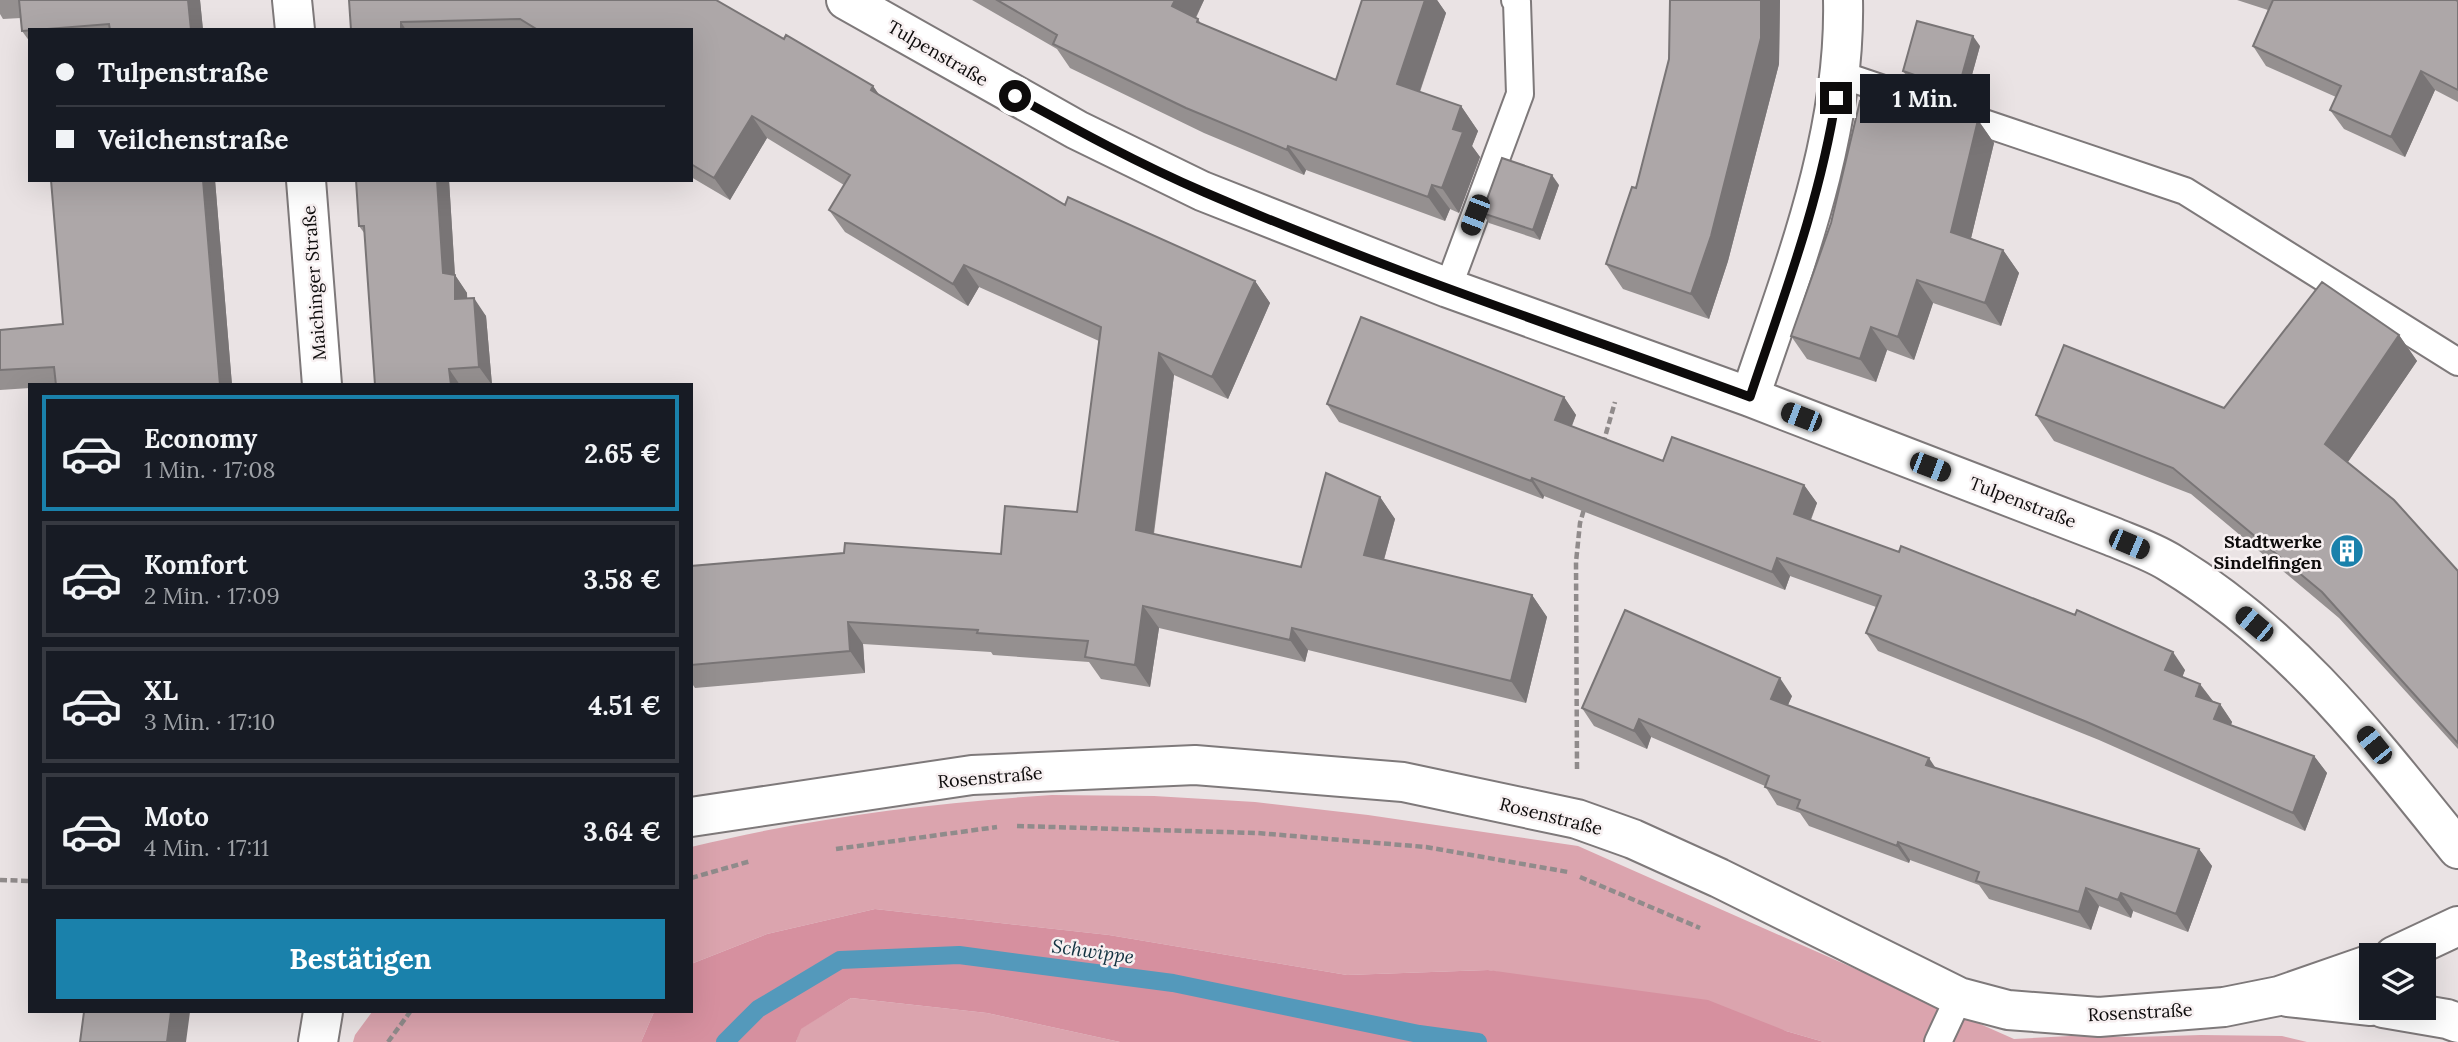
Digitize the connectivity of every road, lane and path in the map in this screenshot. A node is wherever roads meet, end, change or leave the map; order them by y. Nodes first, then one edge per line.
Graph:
1 (292, 0) edge
2 (846, 0) edge
3 (1515, 0) edge
4 (1843, 0) edge
5 (295, 28) edge
6 (1839, 74) junction
7 (306, 182) edge
8 (1448, 288) junction
9 (1629, 353) junction
10 (2458, 362) edge
11 (321, 383) edge
12 (1750, 397) junction
13 (1603, 445) edge
14 (1588, 497) edge
15 (693, 817) edge
16 (1577, 819) junction
17 (2458, 849) edge
18 (834, 850) dead end
19 (754, 861) dead end
20 (693, 877) edge
21 (0, 880) edge
22 (28, 881) edge
23 (2458, 926) edge
24 (1707, 931) dead end
25 (2422, 943) edge
26 (2359, 968) edge
27 (2279, 996) junction
28 (1959, 998) junction
29 (2359, 1005) edge
30 (323, 1013) edge
31 (409, 1013) edge
32 (2436, 1017) edge
33 (2458, 1023) edge
34 (318, 1042) edge
35 (388, 1042) edge
36 (1938, 1042) edge

1 - 5 street
2 - 8 street, Tulpenstraße
3 - 8 lane
4 - 6 street
6 - 10 lane
6 - 12 street
7 - 11 street, Maichinger Straße
8 - 9 street, Tulpenstraße
9 - 12 street, Tulpenstraße
9 - 13 path
12 - 17 street, Tulpenstraße
14 - 16 path
15 - 16 street, Rosenstraße
16 - 28 street, Rosenstraße
18 - 24 path
19 - 20 path
21 - 22 path
23 - 25 street
26 - 27 street, Rosenstraße
27 - 28 street, Rosenstraße
27 - 29 street
28 - 36 lane
30 - 34 street
31 - 35 path
32 - 33 street

